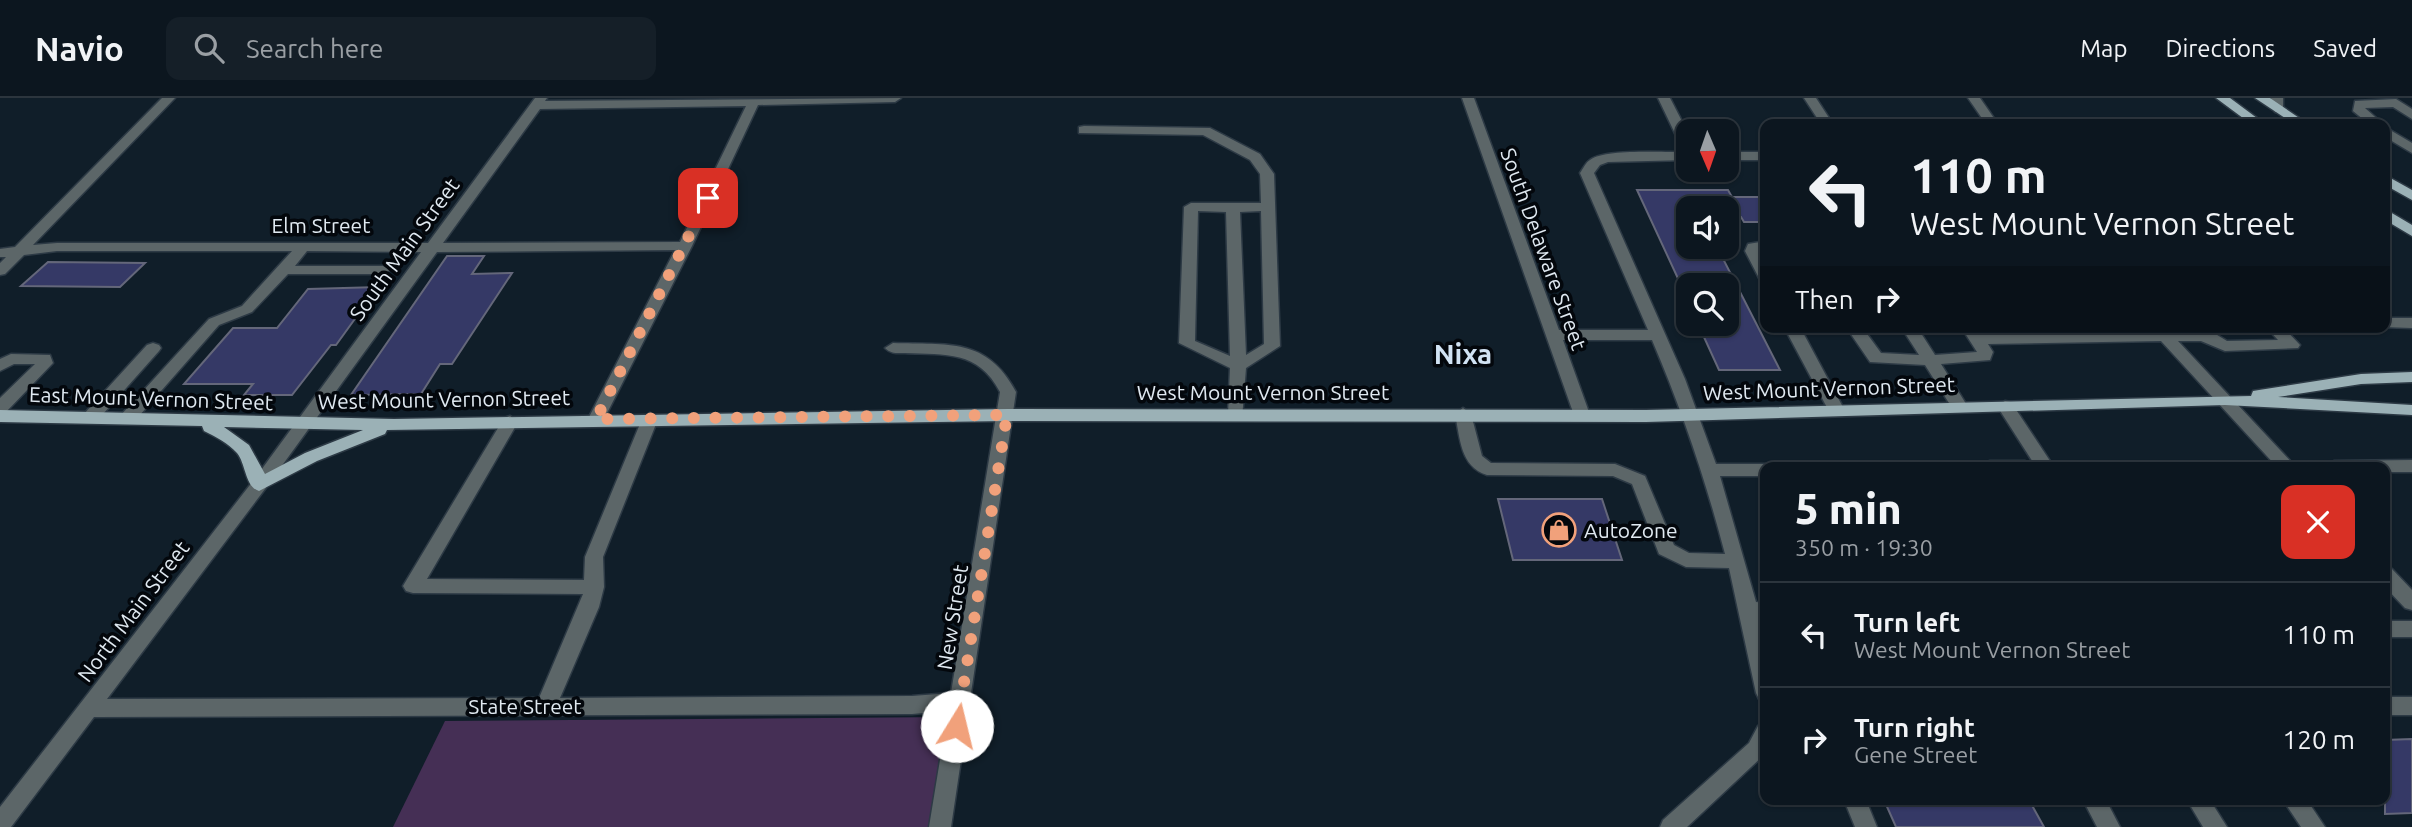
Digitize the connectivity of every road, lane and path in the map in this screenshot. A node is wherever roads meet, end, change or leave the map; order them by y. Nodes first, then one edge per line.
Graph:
1 (169, 98) edge
2 (895, 98) edge
3 (1468, 98) edge
4 (1664, 98) edge
5 (1810, 98) edge
6 (1974, 98) edge
7 (2222, 98) edge
8 (2262, 98) edge
9 (707, 101) edge
10 (2392, 101) edge
11 (538, 102) edge
12 (753, 103) junction
13 (2278, 104) edge
14 (2412, 106) edge
15 (2412, 115) edge
16 (1824, 119) edge
17 (1989, 119) edge
18 (2252, 119) edge
19 (2296, 119) edge
20 (2370, 119) edge
21 (1676, 122) edge
22 (1084, 130) dead end
23 (2390, 134) edge
24 (2412, 149) edge
25 (1676, 156) edge
26 (1740, 156) edge
27 (1760, 156) edge
28 (2390, 182) edge
29 (2412, 196) edge
30 (1268, 207) junction
31 (1233, 208) junction
32 (2390, 217) edge
33 (2412, 232) edge
34 (304, 246) junction
35 (685, 246) junction
36 (1760, 246) edge
37 (431, 248) junction
38 (20, 252) junction
39 (0, 253) edge
40 (1760, 266) edge
41 (283, 270) junction
42 (383, 270) dead end
43 (0, 271) edge
44 (2390, 323) edge
45 (2412, 323) edge
46 (1795, 333) edge
47 (1858, 333) edge
48 (1913, 333) edge
49 (1973, 333) edge
50 (2163, 333) edge
51 (2201, 333) edge
52 (2280, 333) edge
53 (1553, 335) junction
54 (1657, 335) junction
55 (153, 348) dead end
56 (893, 348) dead end
57 (1930, 360) junction
58 (0, 366) edge
59 (1237, 366) junction
60 (2412, 377) edge
61 (2225, 400) junction
62 (2005, 406) junction
63 (1960, 407) junction
64 (0, 408) edge
65 (2412, 410) edge
66 (1837, 411) junction
67 (1463, 414) junction
68 (1007, 415) junction
69 (1236, 415) junction
70 (1582, 415) junction
71 (1687, 415) junction
72 (0, 416) edge
73 (89, 419) junction
74 (596, 419) junction
75 (650, 419) junction
76 (126, 420) junction
77 (510, 422) junction
78 (201, 423) junction
79 (302, 424) junction
80 (394, 425) junction
81 (2042, 462) edge
82 (2282, 462) edge
83 (2390, 466) edge
84 (2412, 466) edge
85 (1708, 470) junction
86 (1760, 470) edge
87 (259, 485) junction
88 (1737, 561) junction
89 (2390, 579) edge
90 (594, 587) junction
91 (2411, 600) edge
92 (1757, 609) edge
93 (2390, 629) edge
94 (2412, 629) edge
95 (1760, 637) edge
96 (961, 701) junction
97 (546, 706) junction
98 (2390, 706) edge
99 (2412, 706) edge
100 (88, 708) junction
101 (1760, 743) edge
102 (1857, 805) edge
103 (2097, 805) edge
104 (2201, 805) edge
105 (2298, 805) edge
106 (0, 824) edge
107 (940, 827) edge
108 (1671, 827) edge
109 (1866, 827) edge
110 (2109, 827) edge
111 (2216, 827) edge
112 (2314, 827) edge

1 - 38 street
2 - 12 street
3 - 53 street, South Delaware Street
4 - 21 street
5 - 16 street
6 - 17 street
7 - 18 main road
8 - 13 main road
9 - 11 street
9 - 12 street
10 - 14 street
10 - 15 street
10 - 20 street
11 - 37 street, South Main Street
12 - 35 street
13 - 19 main road
22 - 30 street
23 - 24 street
25 - 54 street
26 - 27 street
28 - 29 main road
30 - 31 street
30 - 59 street
31 - 59 street
31 - 59 street
32 - 33 main road
34 - 37 street, Elm Street
34 - 38 street, Elm Street
34 - 41 street
35 - 37 street, Elm Street
35 - 74 street
36 - 40 street
37 - 79 street, South Main Street
38 - 39 street, Elm Street
38 - 43 street
41 - 42 street
41 - 76 street
44 - 45 street
46 - 66 street
47 - 57 street
48 - 57 street
49 - 57 street
50 - 61 street
51 - 52 street
53 - 54 street
53 - 70 street, South Delaware Street
54 - 71 street
55 - 73 street
56 - 68 street, New Street
57 - 63 street
58 - 64 street
59 - 69 street
60 - 61 main road, West Mount Vernon Street
61 - 62 main road, West Mount Vernon Street
61 - 65 main road, West Mount Vernon Street
61 - 82 street
62 - 63 main road, West Mount Vernon Street
62 - 81 street
63 - 66 main road, West Mount Vernon Street
66 - 71 main road, West Mount Vernon Street
67 - 69 main road, West Mount Vernon Street
67 - 70 main road, West Mount Vernon Street
67 - 88 street
68 - 69 main road, West Mount Vernon Street
68 - 75 main road, West Mount Vernon Street
68 - 96 street, New Street
70 - 71 main road, West Mount Vernon Street
71 - 85 street
72 - 73 main road, East Mount Vernon Street
73 - 76 main road, East Mount Vernon Street
74 - 75 main road, West Mount Vernon Street
74 - 77 main road, West Mount Vernon Street
75 - 90 street
76 - 78 main road, East Mount Vernon Street
77 - 80 main road, West Mount Vernon Street
77 - 90 street
78 - 79 main road, East Mount Vernon Street
78 - 87 main road
79 - 80 main road, West Mount Vernon Street
79 - 87 street, North Main Street
80 - 87 main road
83 - 84 street
85 - 86 street
85 - 88 street
87 - 100 street, North Main Street
88 - 92 street
89 - 91 street
90 - 97 street
92 - 95 street
93 - 94 street
96 - 97 street, State Street
96 - 107 street, New Street
97 - 100 street, State Street
98 - 99 street
100 - 106 street, North Main Street
101 - 108 street
102 - 109 street
103 - 110 street
104 - 111 street
105 - 112 street

